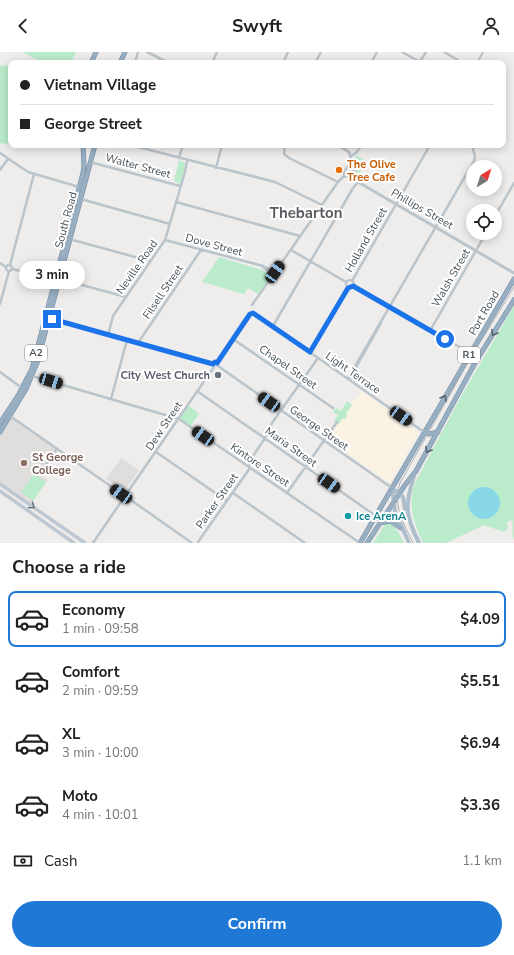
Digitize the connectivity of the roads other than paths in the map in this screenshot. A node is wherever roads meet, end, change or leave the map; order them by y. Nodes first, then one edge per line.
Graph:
1 (402, 52) edge
2 (444, 52) edge
3 (150, 53) edge
4 (163, 60) edge
5 (416, 60) edge
6 (458, 60) edge
7 (83, 148) edge
8 (94, 148) edge
9 (141, 148) edge
10 (182, 148) edge
11 (221, 148) edge
12 (285, 148) edge
13 (343, 148) edge
14 (360, 148) edge
15 (428, 148) edge
16 (473, 148) edge
17 (0, 153) edge
18 (351, 156) junction
19 (179, 158) junction
20 (8, 159) junction
21 (187, 160) junction
22 (90, 162) junction
23 (348, 166) dead end
24 (216, 168) junction
25 (0, 170) edge
26 (34, 174) junction
27 (354, 174) junction
28 (344, 176) junction
29 (338, 182) junction
30 (358, 182) junction
31 (514, 183) edge
32 (180, 186) junction
33 (82, 187) junction
34 (79, 199) junction
35 (176, 202) junction
36 (502, 204) edge
37 (322, 205) junction
38 (396, 205) junction
39 (170, 224) junction
40 (436, 228) junction
41 (300, 236) junction
42 (68, 238) junction
43 (165, 240) junction
44 (482, 240) edge
45 (201, 250) junction
46 (291, 250) junction
47 (476, 251) junction
48 (150, 261) junction
49 (310, 261) junction
50 (0, 263) edge
51 (10, 265) junction
52 (259, 265) junction
53 (6, 267) junction
54 (12, 269) junction
55 (8, 271) junction
56 (275, 272) junction
57 (514, 273) edge
58 (273, 275) junction
59 (58, 279) junction
60 (514, 279) edge
61 (352, 281) junction
62 (346, 282) junction
63 (353, 286) junction
64 (348, 288) junction
65 (126, 297) junction
66 (514, 300) edge
67 (0, 304) edge
68 (252, 305) dead end
69 (389, 307) junction
70 (48, 318) junction
71 (273, 326) junction
72 (430, 331) junction
73 (108, 335) junction
74 (233, 339) junction
75 (127, 340) junction
76 (139, 343) junction
77 (310, 352) junction
78 (471, 353) junction
79 (318, 358) junction
80 (217, 365) junction
81 (213, 366) junction
82 (0, 372) edge
83 (32, 376) junction
84 (348, 379) junction
85 (299, 384) junction
86 (23, 388) junction
87 (197, 392) junction
88 (111, 399) junction
89 (333, 408) dead end
90 (280, 410) junction
91 (8, 414) junction
92 (179, 419) junction
93 (336, 422) dead end
94 (0, 423) edge
95 (0, 432) edge
96 (425, 432) junction
97 (438, 432) junction
98 (265, 438) junction
99 (324, 440) junction
100 (57, 449) junction
101 (156, 452) junction
102 (306, 467) junction
103 (249, 468) junction
104 (416, 471) junction
105 (39, 474) dead end
106 (0, 484) edge
107 (392, 488) junction
108 (0, 491) edge
109 (127, 493) junction
110 (233, 493) junction
111 (287, 493) junction
112 (399, 493) junction
113 (122, 494) junction
114 (128, 498) junction
115 (123, 499) junction
116 (227, 501) junction
117 (393, 503) junction
118 (377, 516) junction
119 (380, 523) junction
120 (410, 524) junction
121 (401, 528) junction
122 (74, 543) edge
123 (85, 543) edge
124 (93, 543) edge
125 (193, 543) edge
126 (199, 543) edge
127 (305, 543) edge
128 (360, 543) edge
129 (367, 543) edge
130 (409, 543) edge
131 (419, 543) edge

1 - 5 street
2 - 6 street
3 - 4 street
7 - 33 highway, South Road / A2
8 - 22 highway, South Road / A2
9 - 19 street
10 - 19 street
11 - 24 street
12 - 29 street
13 - 18 street
14 - 18 street
15 - 38 street, Holland Street
16 - 40 street
17 - 20 street
18 - 27 street
19 - 21 street
20 - 25 street
20 - 26 street
21 - 24 street
21 - 32 street, Neville Road
22 - 32 street, Walter Street
22 - 33 highway, South Road / A2
23 - 28 street
24 - 37 street
26 - 33 street
26 - 51 street
27 - 28 street
27 - 30 street
28 - 29 street
29 - 37 street
30 - 38 street, Phillips Street
30 - 49 street
31 - 36 street
32 - 35 street, Neville Road
33 - 34 highway, South Road / A2
34 - 39 street
34 - 42 highway, South Road / A2
35 - 39 street, Neville Road
35 - 41 street
37 - 41 street
38 - 40 street, Phillips Street
38 - 61 street, Holland Street
39 - 43 street, Neville Road
40 - 47 street, Phillips Street
40 - 69 street
41 - 46 street
42 - 48 street
42 - 59 highway, South Road / A2
43 - 45 street, Dove Street
43 - 48 street, Neville Road
44 - 47 street, Walsh Street
45 - 52 street, Dove Street
45 - 76 street, Filsell Street
46 - 49 street
46 - 56 street
47 - 57 street, Phillips Street
47 - 72 street, Walsh Street
48 - 65 street, Neville Road
49 - 62 street
49 - 71 street
50 - 53 street
51 - 53 street
51 - 54 street
52 - 56 street, Dove Street
52 - 58 street, Dove Street
53 - 55 street
54 - 55 street
54 - 59 street
55 - 67 street
56 - 58 street
58 - 68 street
59 - 65 street
59 - 70 highway, South Road / A2
60 - 78 highway, Port Road / R1
61 - 62 street
61 - 63 street
62 - 64 street
63 - 64 street
63 - 69 street
64 - 77 street, Holland Street
65 - 73 street, Neville Road
66 -> 97 highway, Port Road / R1
69 - 72 street
69 - 84 street
70 - 73 street
70 - 83 highway, South Road / A2
70 - 86 highway, South Road / A2
71 - 74 street, Light Terrace
71 - 77 street, Light Terrace
72 - 78 street
73 - 75 street
74 - 80 street
74 - 85 street, Chapel Street
75 - 76 street
75 - 88 street
76 - 81 street
77 - 79 street, Light Terrace
96 -> 78 highway, Port Road / R1
79 - 84 street, Light Terrace
79 - 85 street, Parker Street
80 - 81 street
80 - 90 street, George Street
81 - 87 street, Dew Street
82 - 86 street
83 - 88 street, Kintore Street
83 - 91 highway, South Road / A2
84 - 96 street, Light Terrace
85 - 89 street, Chapel Street
85 - 90 street, Parker Street
86 - 91 highway, South Road / A2
87 - 92 street, Dew Street
87 - 98 street, Maria Street
88 - 92 street, Kintore Street
90 - 98 street, Parker Street
90 - 99 street, George Street
91 - 94 highway, South Road / A2
91 - 95 highway, South Road / A2
91 - 100 street
92 - 101 street, Dew Street
92 - 103 street, Kintore Street
93 - 99 street
96 - 97 highway
96 - 107 highway, Port Road / R1
97 -> 104 highway, Port Road / R1
98 - 102 street, Maria Street
98 - 103 street, Parker Street
99 - 102 street
99 - 107 street, George Street
100 - 105 street
100 - 113 street
101 - 109 street, Dew Street
101 - 116 street
102 - 111 street
102 - 118 street, Maria Street
103 - 110 street, Parker Street
103 - 111 street, Kintore Street
104 - 112 highway, Port Road / R1
104 - 120 main road, Port Road
106 -> 123 main road
107 - 112 main road
107 - 117 main road
107 - 118 highway, R1
108 - 122 main road
109 - 113 street
109 - 114 street
110 - 116 street, Parker Street
110 - 127 street
111 - 128 street, Kintore Street
112 - 117 highway, Port Road / R1
112 - 120 main road
113 - 115 street
114 - 115 street
114 - 125 street
115 - 124 street
116 - 126 street, Parker Street
117 - 119 highway, R1
117 - 121 main road
118 - 128 highway, R1
119 - 121 highway
119 - 129 highway, R1
120 - 131 main road, Port Road
121 - 130 main road
125 - 126 street

